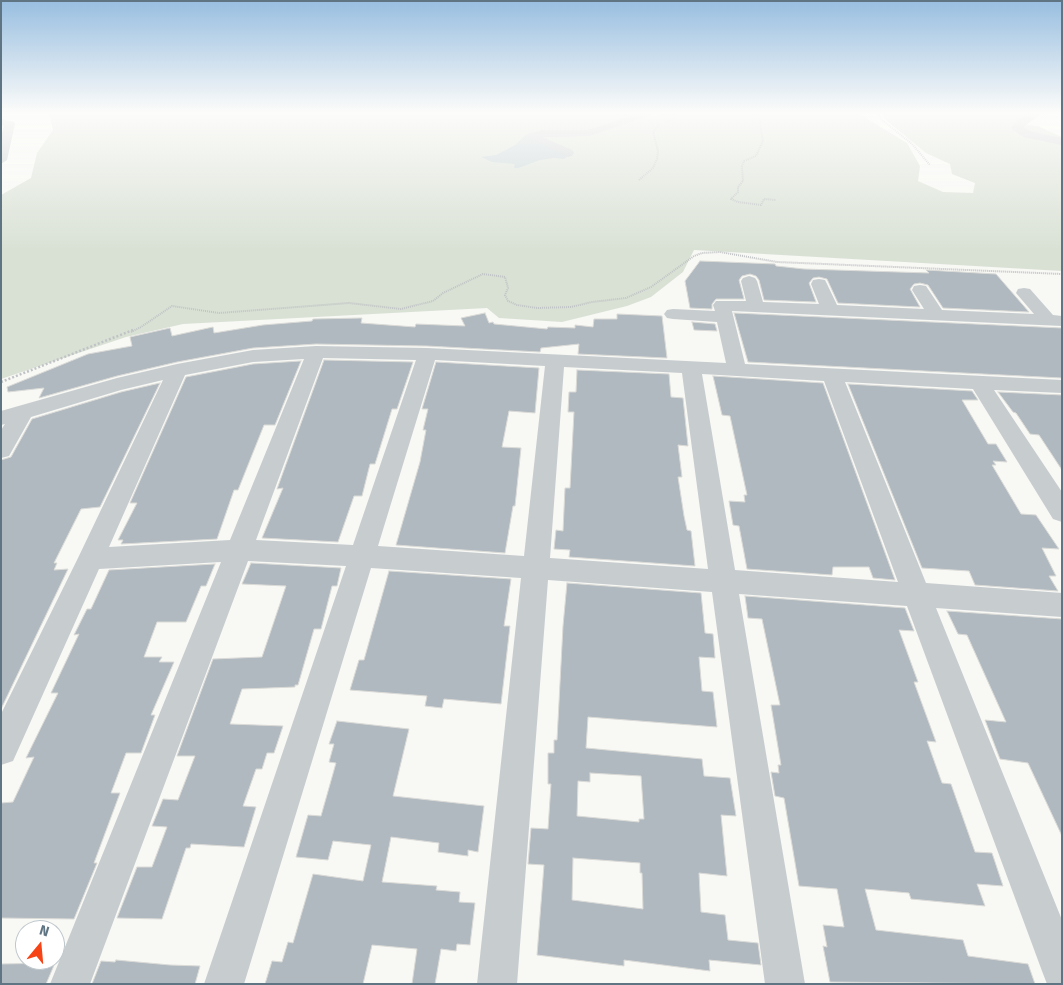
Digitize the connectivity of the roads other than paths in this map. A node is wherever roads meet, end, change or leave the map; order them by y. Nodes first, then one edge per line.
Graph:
1 (749, 282) dead end
2 (819, 284) dead end
3 (920, 290) dead end
4 (1024, 293) dead end
5 (756, 307) junction
6 (830, 310) junction
7 (673, 314) dead end
8 (936, 315) junction
9 (724, 316) junction
10 (1055, 321) edge
11 (316, 352) junction
12 (428, 354) junction
13 (555, 361) junction
14 (691, 368) junction
15 (177, 370) junction
16 (737, 370) junction
17 (832, 375) junction
18 (979, 383) junction
19 (1062, 387) edge
20 (12, 416) edge
21 (1, 450) edge
22 (1062, 512) edge
23 (240, 550) junction
24 (362, 556) junction
25 (91, 559) junction
26 (536, 569) junction
27 (722, 581) junction
28 (918, 594) junction
29 (1062, 605) edge
30 (1, 749) edge
31 (1062, 971) edge
32 (70, 984) edge
33 (224, 984) edge
34 (497, 984) edge
35 (785, 984) edge

1 - 5 street
2 - 6 street
3 - 8 street
4 - 10 street
5 - 6 street
5 - 9 street
6 - 8 street
7 - 9 street
8 - 10 street
9 - 16 street
11 - 12 street
11 - 15 street
11 - 23 street
12 - 13 street
12 - 24 street
13 - 14 street
13 - 26 street
14 - 16 street
14 - 27 street
15 - 20 street
15 - 25 street
16 - 17 street
17 - 18 street
17 - 28 street
18 - 19 street
18 - 22 street
20 - 21 street
23 - 24 street
23 - 25 street
23 - 32 street
24 - 26 street
24 - 33 street
25 - 30 street
26 - 27 street
26 - 34 street
27 - 28 street
27 - 35 street
28 - 29 street
28 - 31 street

